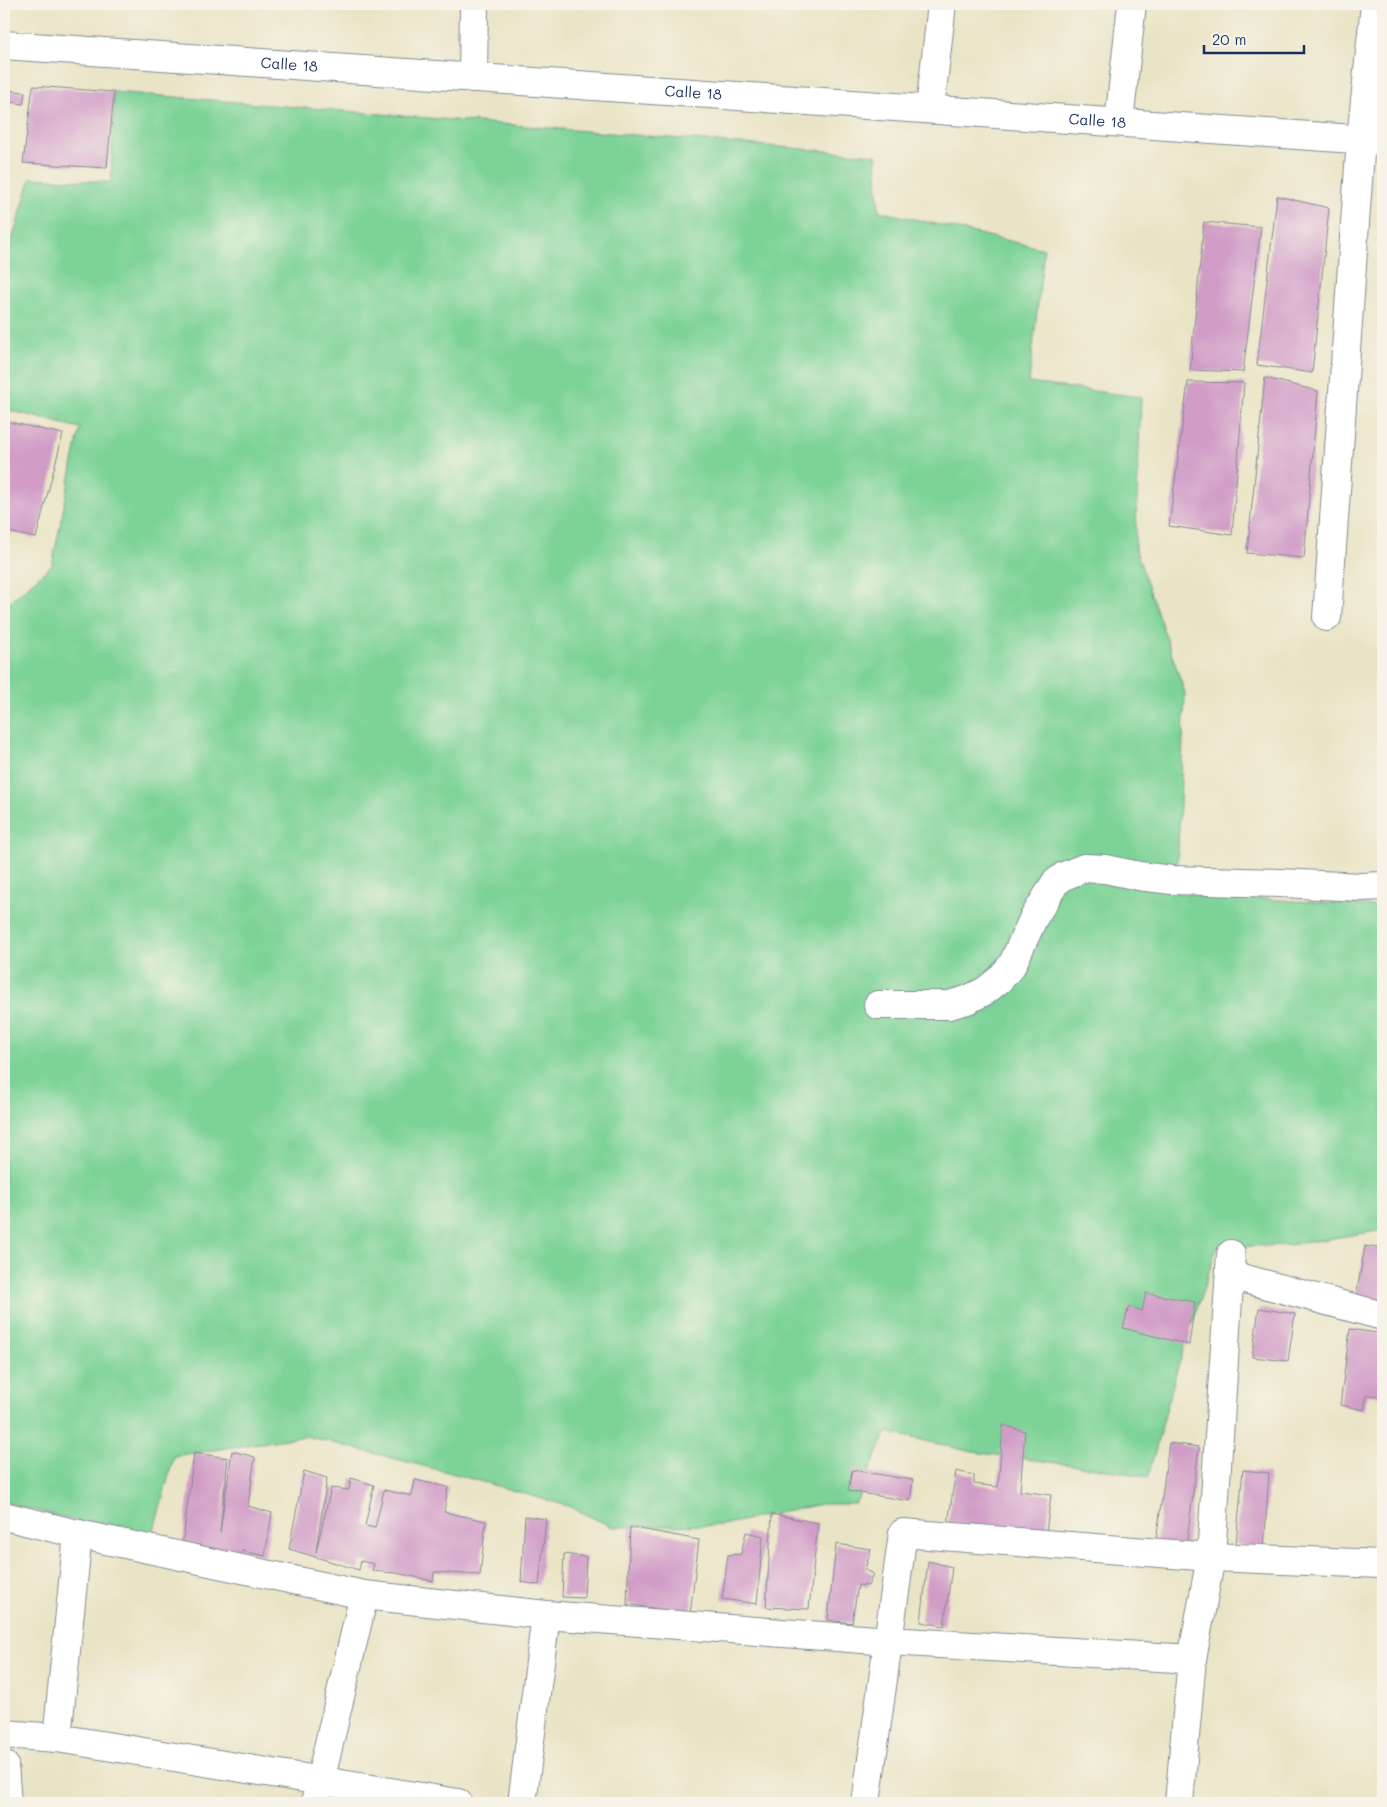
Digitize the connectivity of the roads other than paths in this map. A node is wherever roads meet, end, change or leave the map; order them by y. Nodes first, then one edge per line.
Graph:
1 (474, 4) edge
2 (942, 4) edge
3 (1132, 4) edge
4 (1375, 4) edge
5 (4, 45) edge
6 (473, 78) junction
7 (930, 109) junction
8 (1119, 122) junction
9 (1372, 140) edge
10 (1327, 617) dead end
11 (1383, 886) edge
12 (878, 1005) dead end
13 (1383, 1316) edge
14 (4, 1516) edge
15 (78, 1534) junction
16 (1210, 1557) junction
17 (1381, 1564) dead end
18 (364, 1595) junction
19 (546, 1615) junction
20 (889, 1641) junction
21 (1192, 1659) junction
22 (4, 1734) edge
23 (57, 1738) junction
24 (4, 1765) edge
25 (318, 1793) edge
26 (7, 1803) edge
27 (458, 1803) edge
28 (522, 1803) edge
29 (866, 1803) edge
30 (1179, 1803) edge

1 - 6 street
2 - 7 street
3 - 8 street
4 - 9 street
5 - 6 street, Calle 18
6 - 7 street, Calle 18
7 - 8 street, Calle 18
8 - 9 street, Calle 18
9 - 10 street
11 - 12 street
13 - 16 street
14 - 15 street
15 - 18 street
15 - 23 street
16 - 17 street
16 - 20 street
16 - 21 street
18 - 19 street
18 - 25 street
19 - 20 street
19 - 28 street
20 - 21 street
20 - 29 street
21 - 30 street
22 - 23 street
23 - 25 street
24 - 26 street
25 - 27 street

